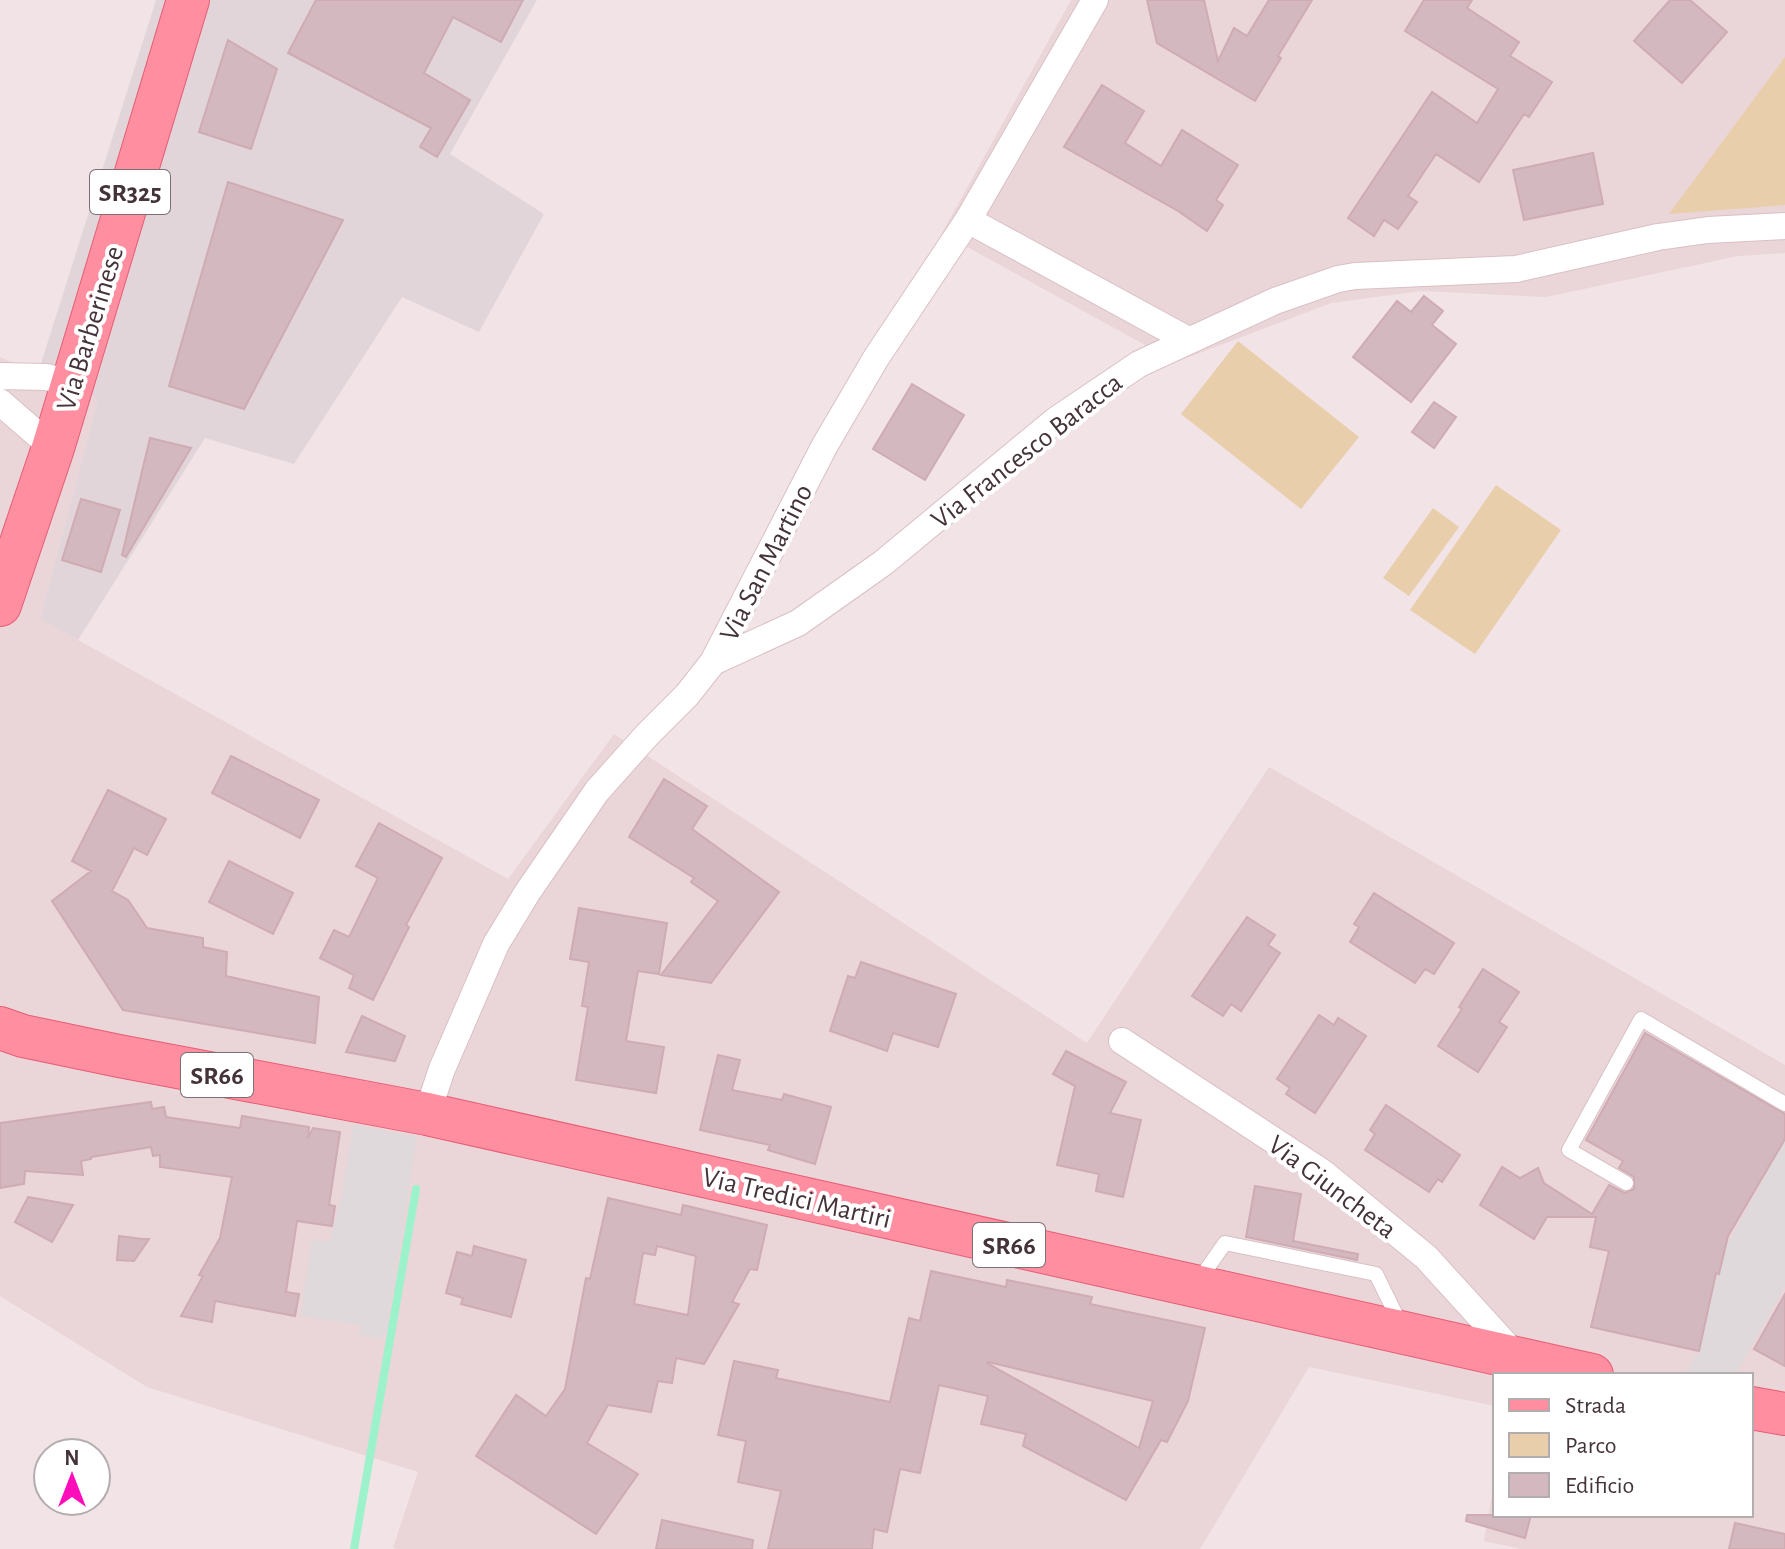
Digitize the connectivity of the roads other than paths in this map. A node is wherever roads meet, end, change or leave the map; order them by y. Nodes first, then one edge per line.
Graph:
1 (188, 0) edge
2 (1095, 0) edge
3 (968, 220) junction
4 (1785, 226) edge
5 (1188, 340) junction
6 (0, 376) edge
7 (73, 383) junction
8 (0, 402) edge
9 (53, 448) junction
10 (8, 573) edge
11 (0, 605) edge
12 (713, 662) junction
13 (0, 1028) edge
14 (1122, 1041) dead end
15 (1785, 1104) edge
16 (427, 1114) junction
17 (1626, 1183) dead end
18 (1520, 1360) junction
19 (1582, 1373) edge
20 (1753, 1408) edge
21 (1785, 1414) edge

1 - 7 main road, Via Barberinese / SR325
2 - 3 street, Via San Martino
3 - 5 street
3 - 12 street, Via San Martino
4 - 5 street, Via Francesco Baracca
5 - 12 street, Via Francesco Baracca
6 - 7 street
7 - 9 main road, Via Barberinese / SR325
8 - 9 street
9 - 10 main road, Via Barberinese / SR325
10 - 11 main road, Via Barberinese / SR325
12 - 16 street, Via San Martino
13 - 16 main road, Via Tredici Martiri / SR66
14 - 18 street, Via Giuncheta
15 - 17 lane
16 - 18 main road, Via Tredici Martiri / SR66
18 - 19 main road, Via Tredici Martiri / SR66
20 - 21 main road

